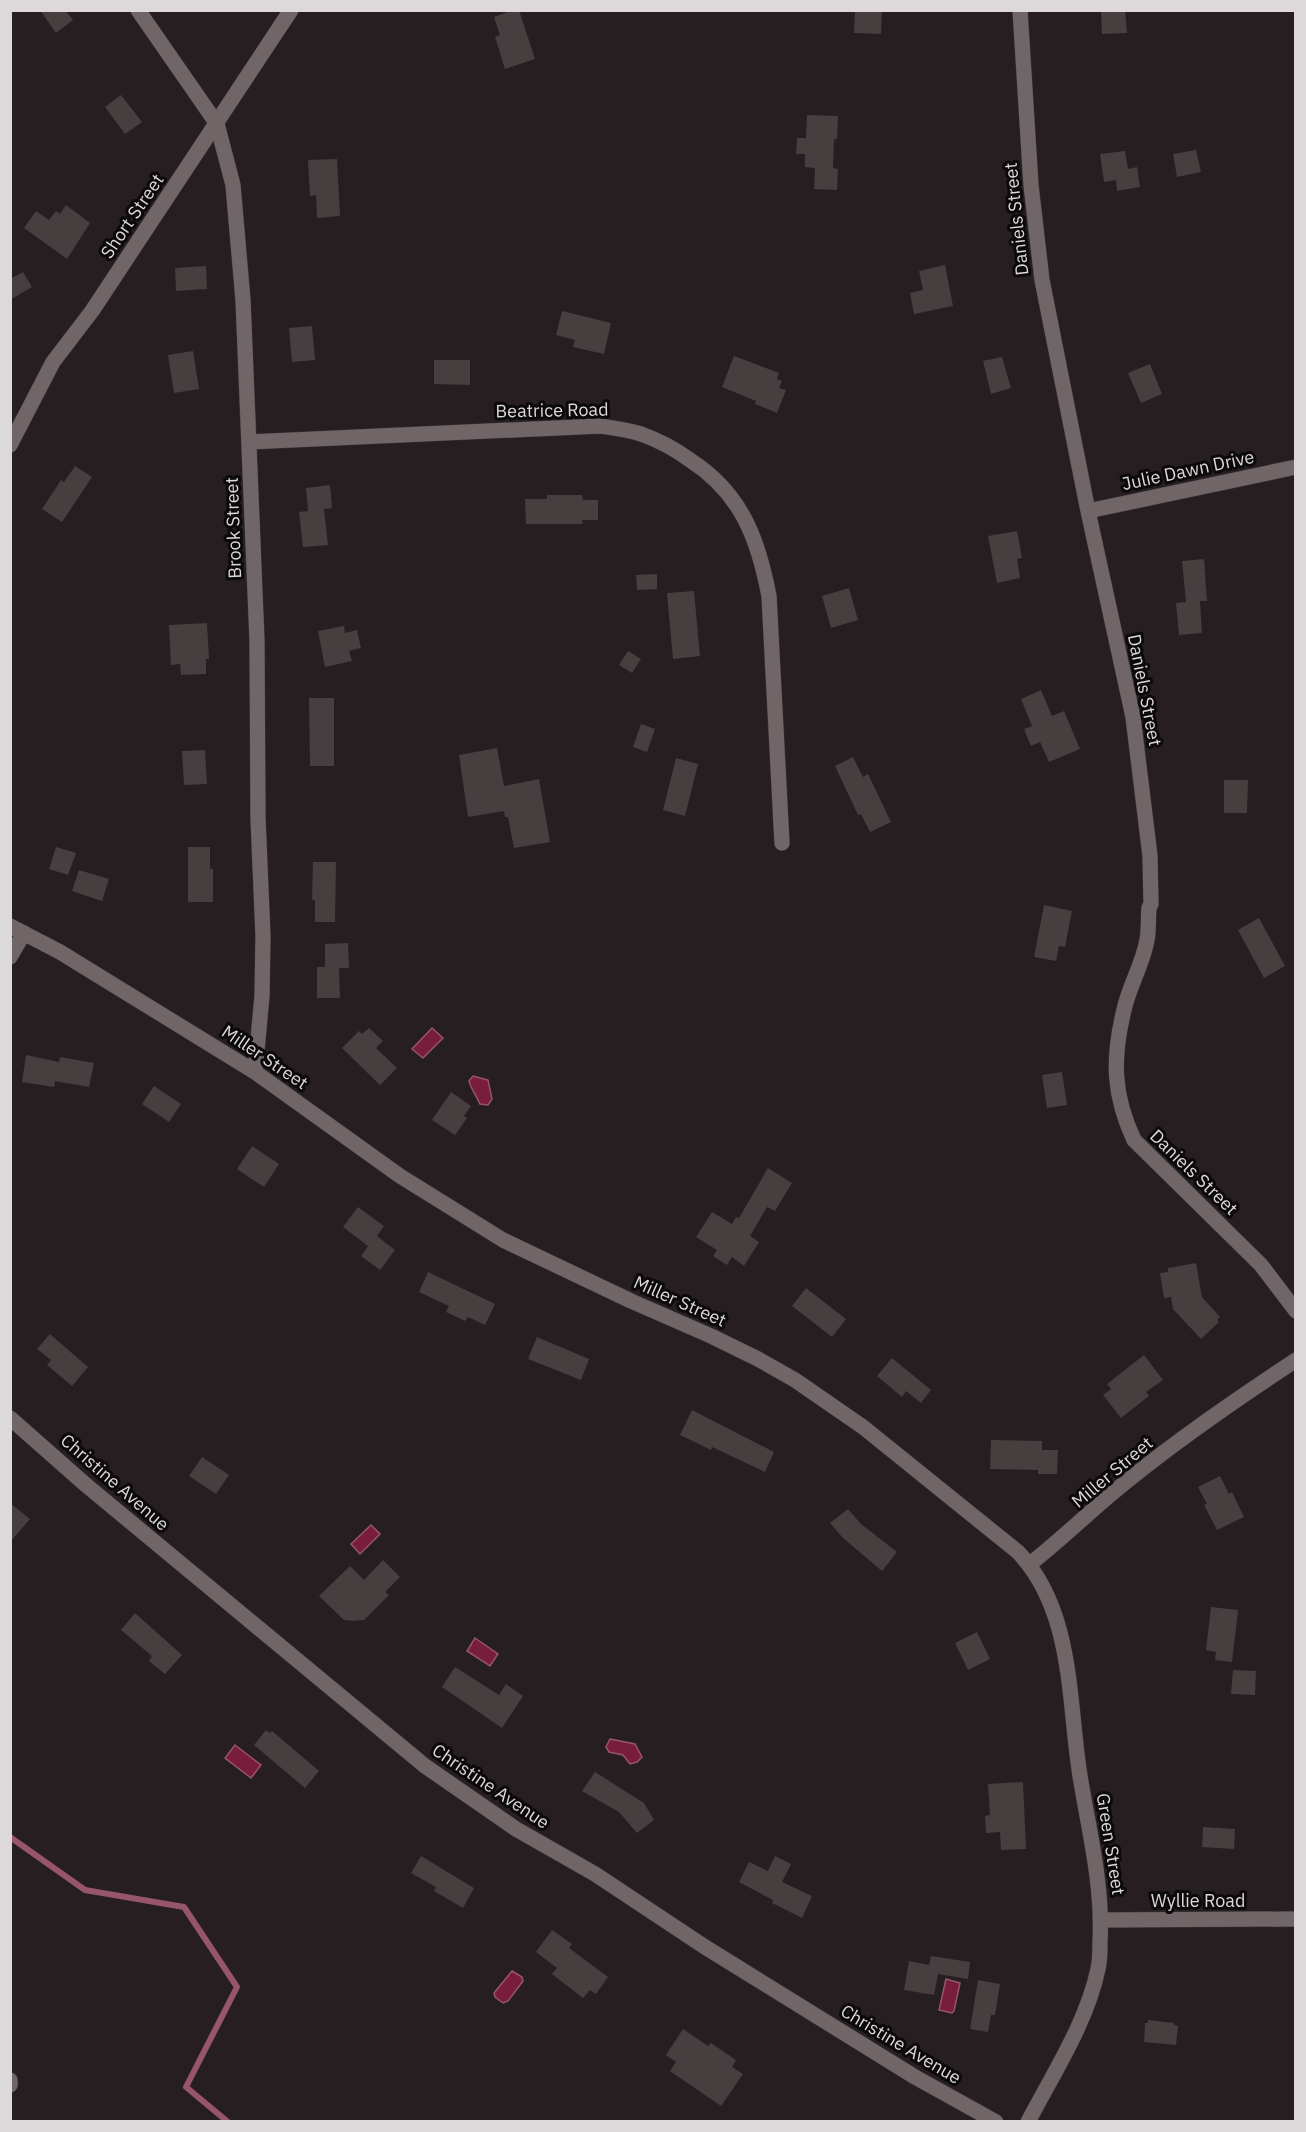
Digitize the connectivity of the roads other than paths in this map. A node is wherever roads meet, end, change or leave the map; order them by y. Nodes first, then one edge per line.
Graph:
1 (138, 10) edge
2 (291, 10) edge
3 (1020, 10) edge
4 (217, 124) junction
5 (249, 442) junction
6 (10, 445) edge
7 (1296, 467) edge
8 (1088, 511) junction
9 (782, 843) dead end
10 (17, 929) edge
11 (10, 957) edge
12 (255, 1071) junction
13 (1296, 1311) edge
14 (1296, 1360) edge
15 (10, 1418) edge
16 (1030, 1564) junction
17 (1296, 1919) edge
18 (1101, 1920) junction
19 (10, 2080) edge
20 (10, 2085) edge
21 (996, 2121) edge
22 (1028, 2121) edge

1 - 4 street, Brook Street
2 - 4 street, Short Street
3 - 8 street, Daniels Street
4 - 5 street, Brook Street
4 - 6 street, Short Street
5 - 9 street, Beatrice Road
5 - 12 street, Brook Street
7 - 8 street, Julie Dawn Drive
8 - 13 street, Daniels Street
10 - 11 street
10 - 12 street, Miller Street
12 - 16 street, Miller Street
14 - 16 street, Miller Street
15 - 21 street, Christine Avenue
16 - 18 street, Green Street
17 - 18 street, Wyllie Road
18 - 22 street, Green Street
19 - 20 street

